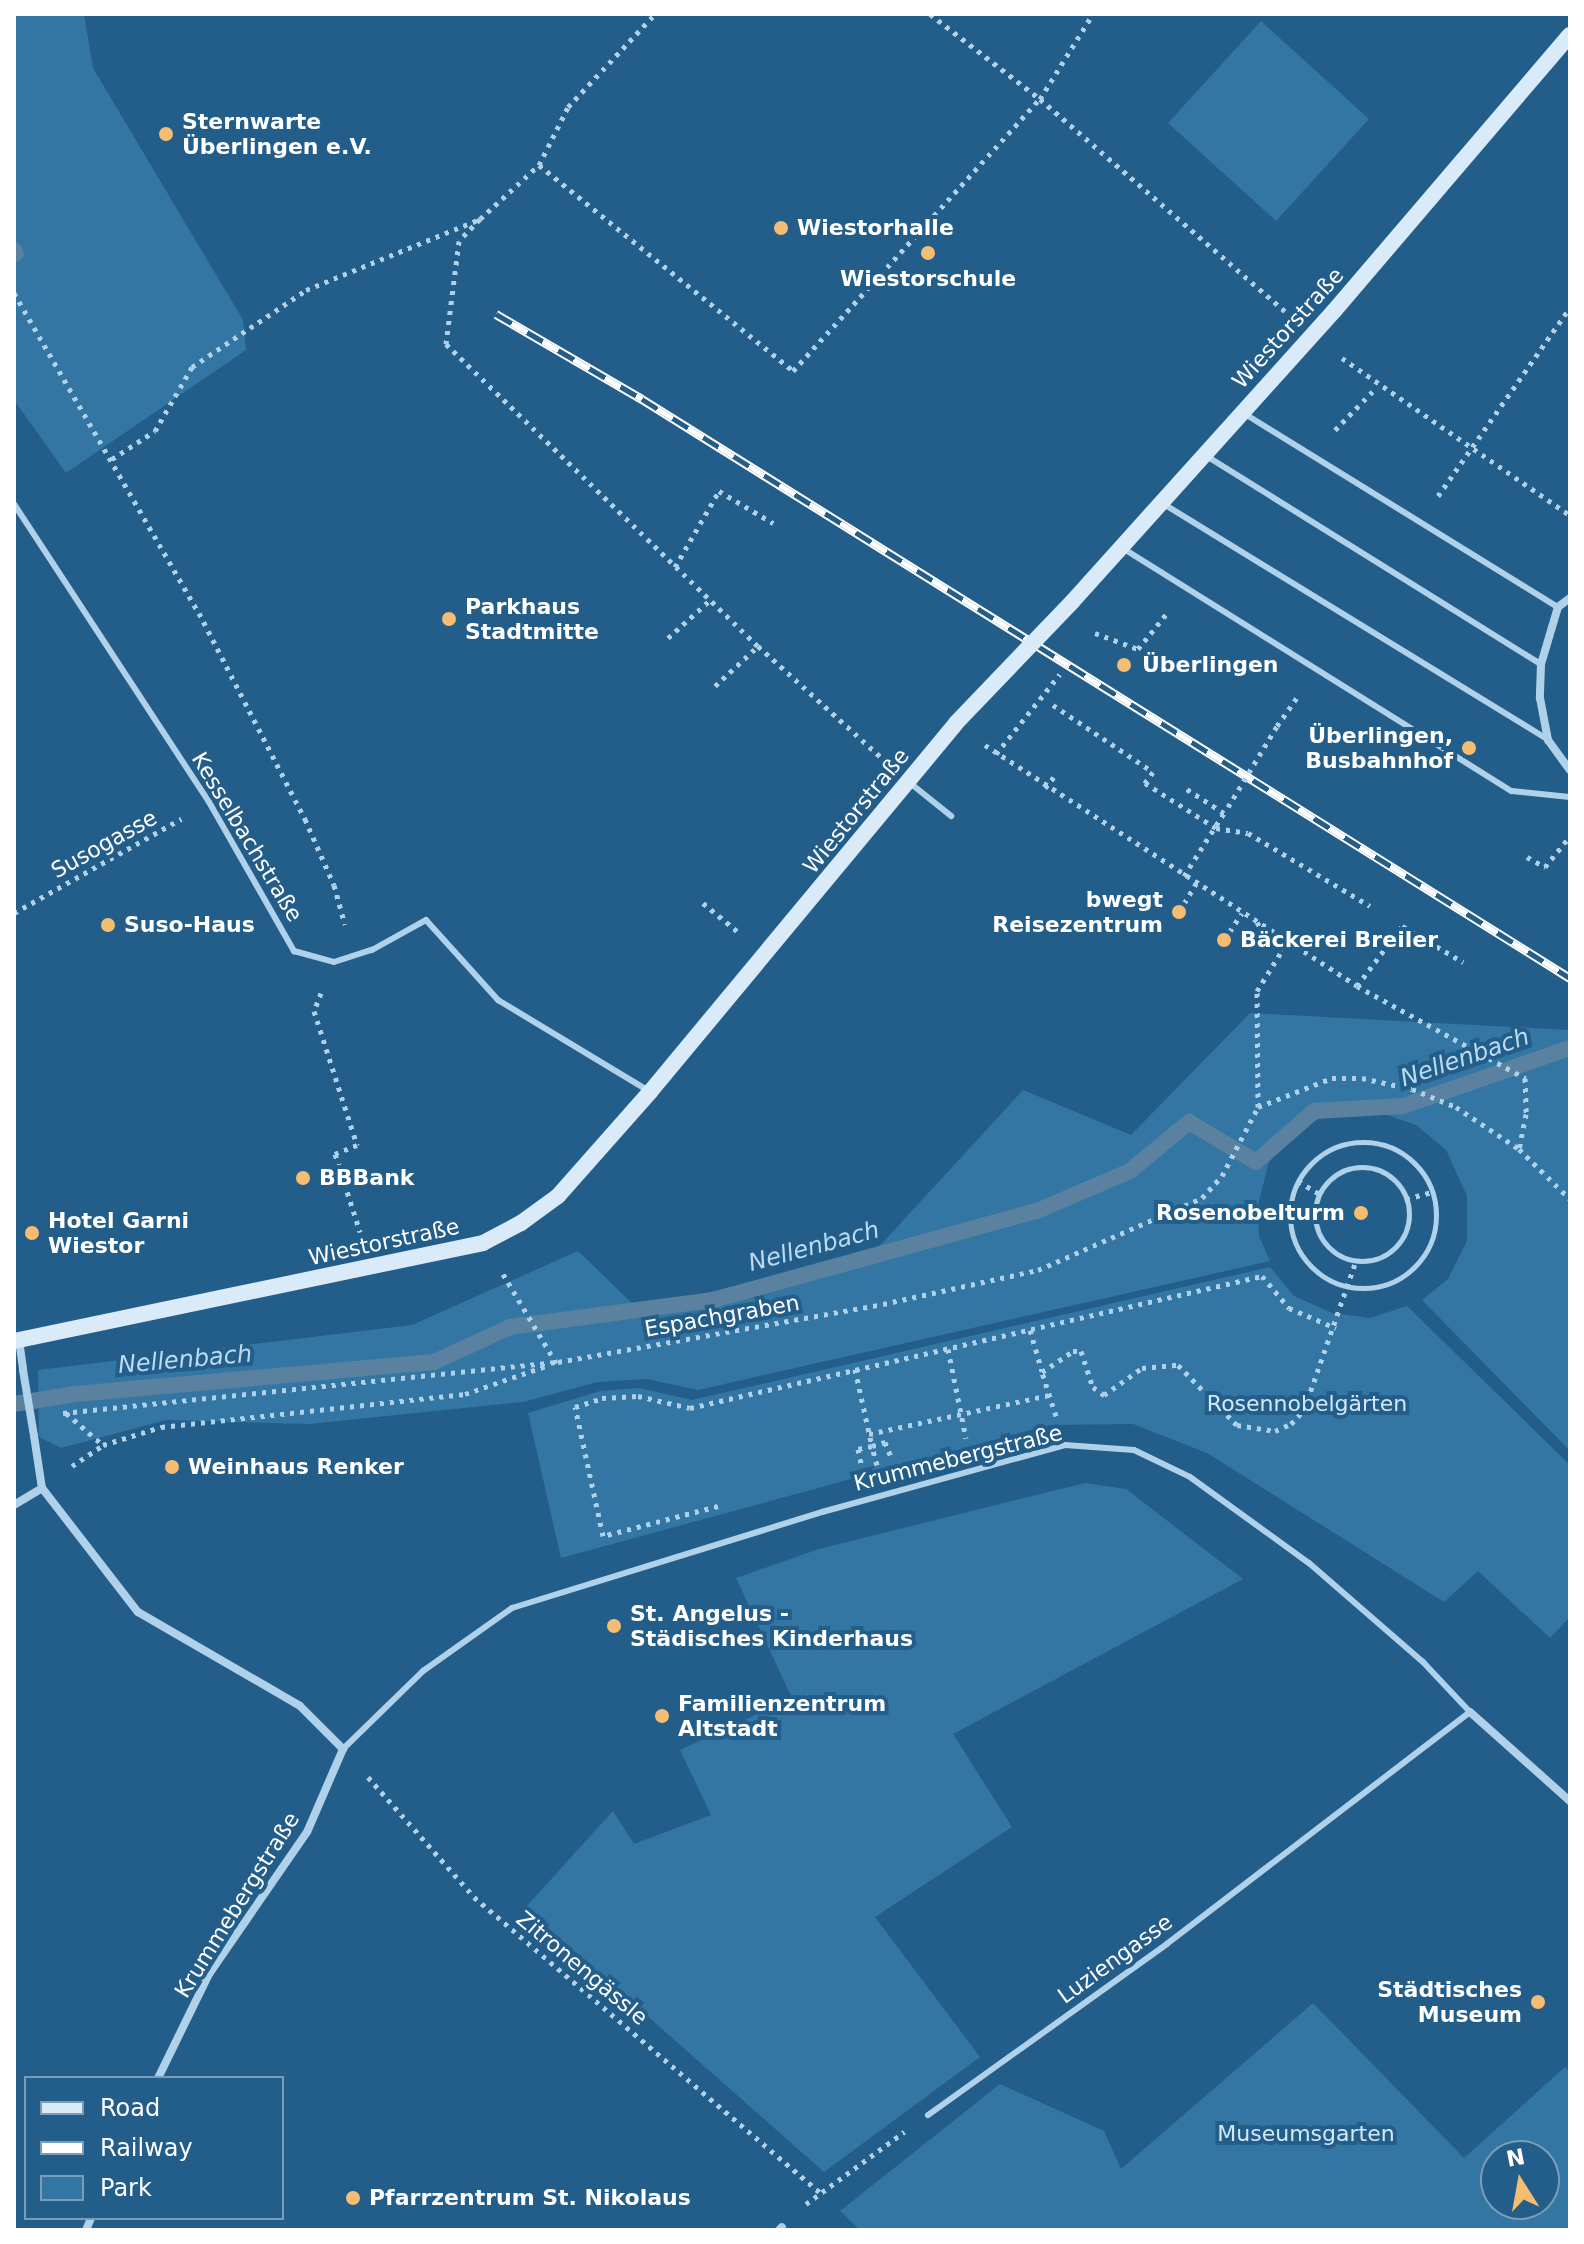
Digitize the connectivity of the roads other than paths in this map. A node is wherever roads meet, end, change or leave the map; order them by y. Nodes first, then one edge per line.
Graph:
1 (1570, 35) edge
2 (1243, 413) junction
3 (1205, 455) junction
4 (1162, 503) junction
5 (14, 504) edge
6 (1121, 547) junction
7 (1570, 598) edge
8 (1558, 607) junction
9 (1541, 664) junction
10 (1548, 740) junction
11 (1570, 770) edge
12 (908, 782) junction
13 (1570, 797) edge
14 (951, 816) dead end
15 (650, 1092) junction
16 (16, 1340) edge
17 (42, 1488) junction
18 (14, 1505) edge
19 (1470, 1712) junction
20 (343, 1749) junction
21 (1570, 1801) edge
22 (159, 2076) edge
23 (928, 2115) road end

1 - 2 street, Wiestorstraße
2 - 3 street, Wiestorstraße
2 - 8 lane
3 - 4 street, Wiestorstraße
3 - 9 lane
4 - 6 street, Wiestorstraße
4 - 10 lane
5 - 15 lane, Kesselbachstraße
6 - 12 street, Wiestorstraße, bridge
6 - 13 lane
7 - 8 street
8 - 9 street
9 - 10 street
10 - 11 street
12 - 14 lane
12 - 15 street, Wiestorstraße
15 - 16 street, Wiestorstraße
16 - 17 street, bridge
17 - 18 street
17 - 20 street
19 - 20 lane, Krummebergstraße
19 - 21 street, Krummebergstraße
19 - 23 lane, Luziengasse
20 - 22 street, Krummebergstraße

